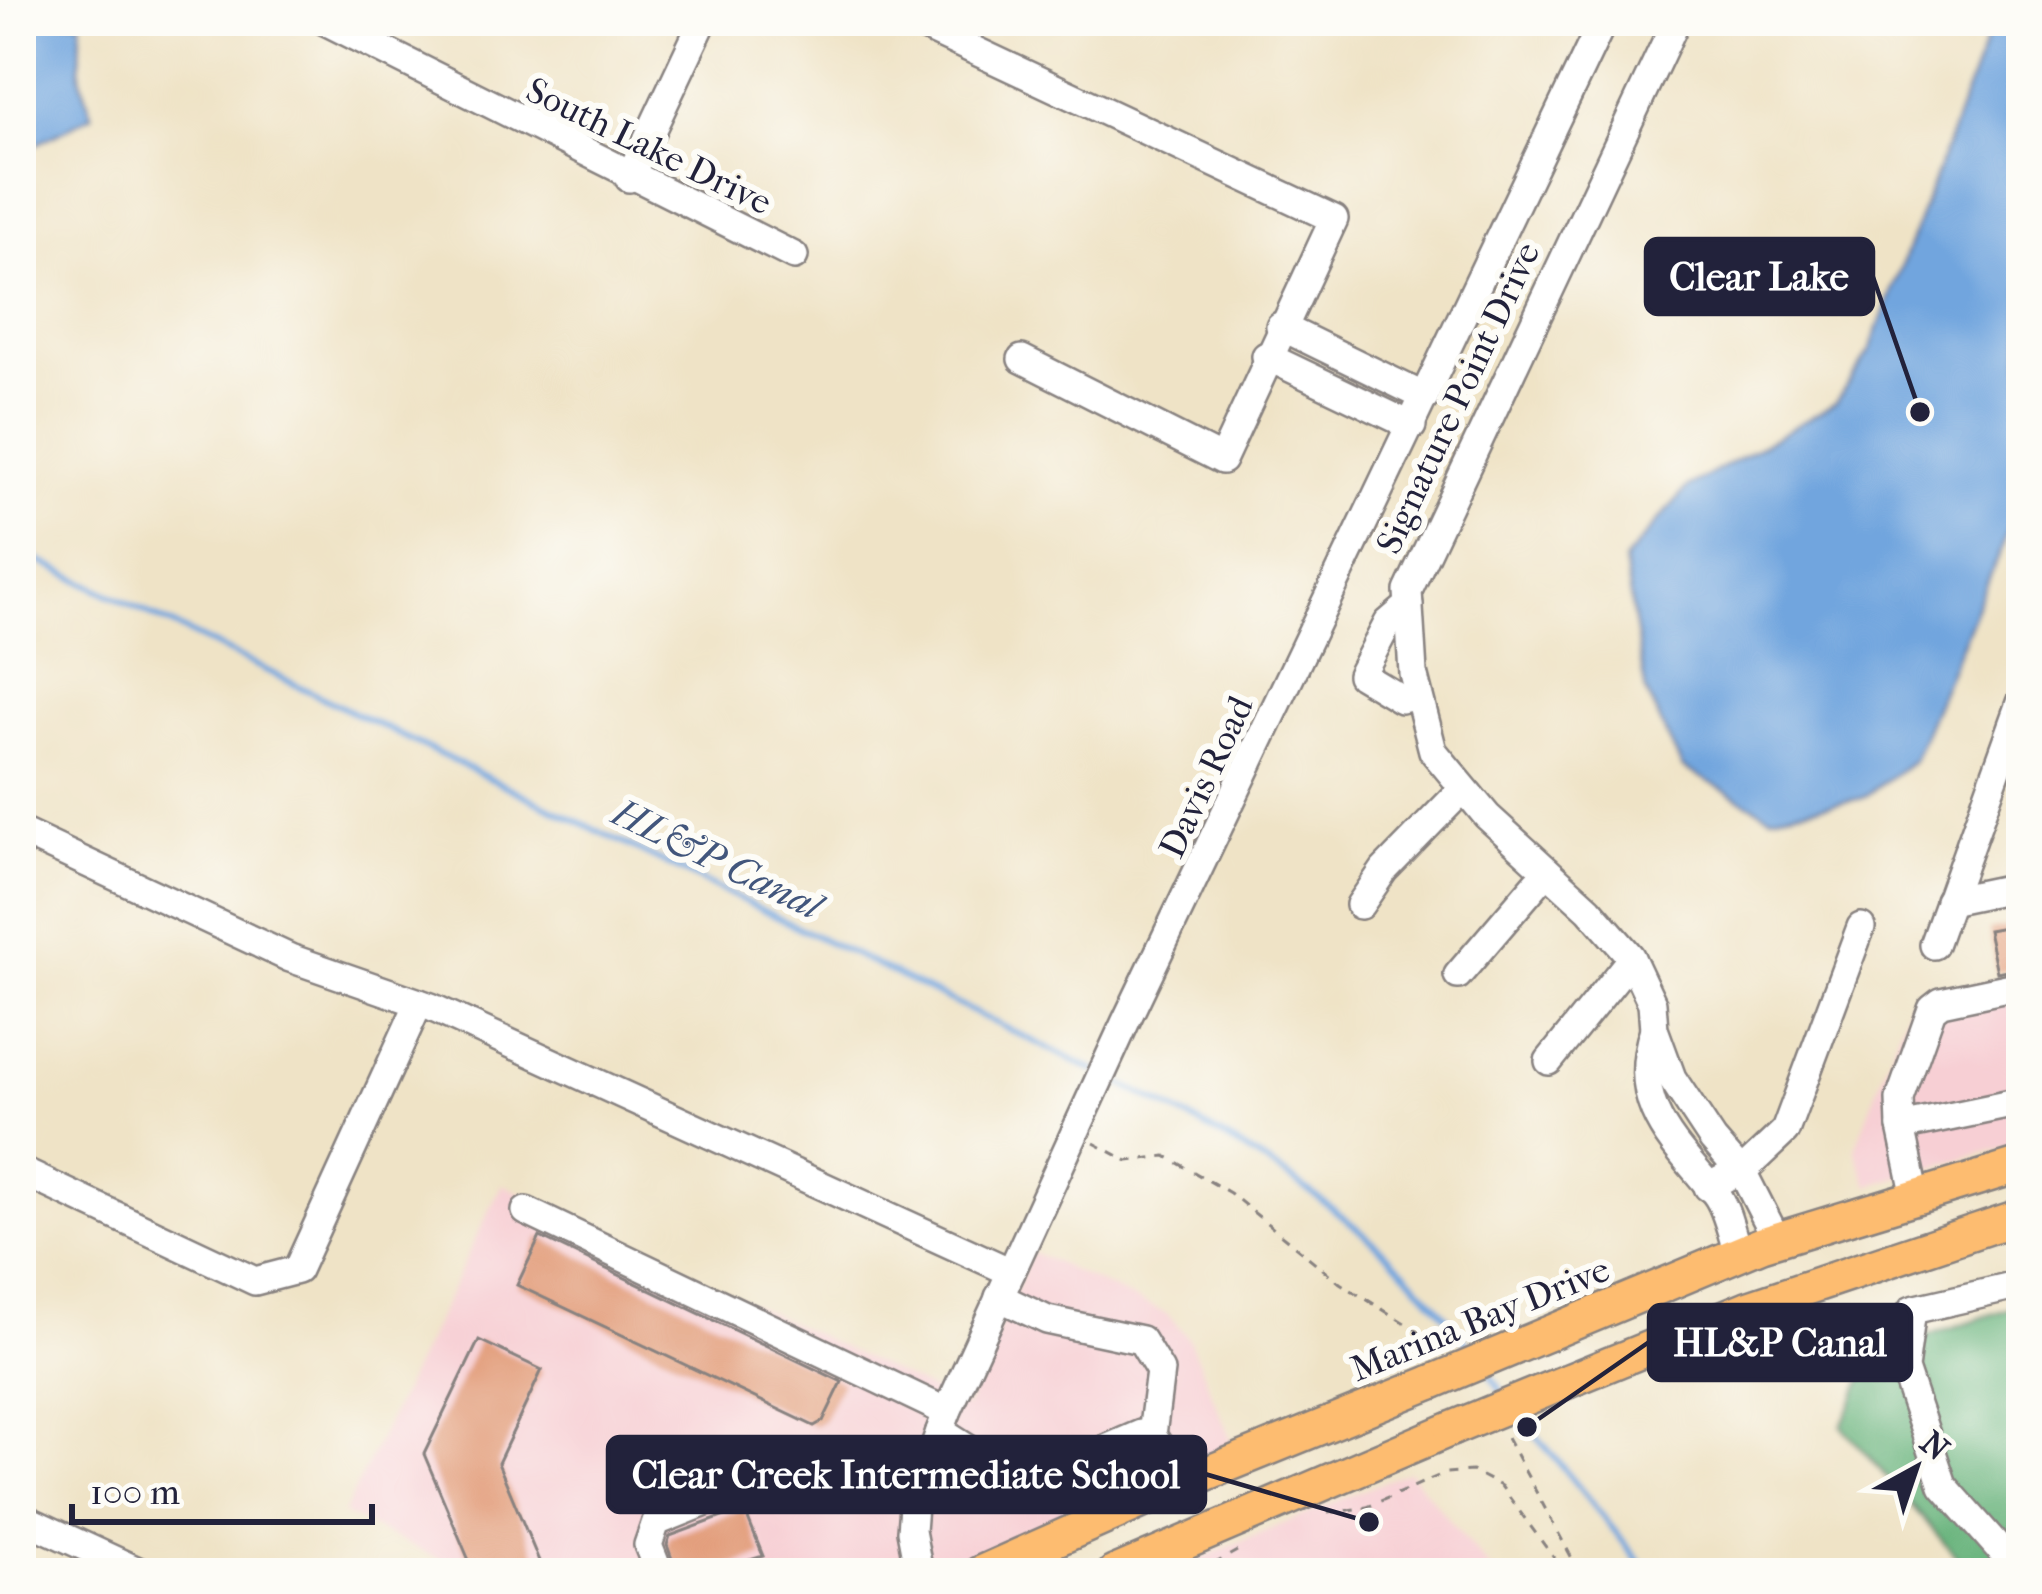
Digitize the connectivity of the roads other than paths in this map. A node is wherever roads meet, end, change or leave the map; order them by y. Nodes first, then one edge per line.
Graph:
1 (703, 21) edge
2 (912, 21) edge
3 (1603, 21) edge
4 (1676, 21) edge
5 (335, 28) edge
6 (628, 178) junction
7 (794, 256) dead end
8 (1280, 326) junction
9 (1266, 356) junction
10 (1022, 359) dead end
11 (1425, 397) junction
12 (1412, 426) junction
13 (1409, 605) junction
14 (1418, 695) junction
15 (2021, 703) edge
16 (1462, 790) junction
17 (21, 832) edge
18 (1547, 871) junction
19 (2021, 886) edge
20 (1949, 901) junction
21 (1360, 905) dead end
22 (1861, 927) dead end
23 (1934, 945) dead end
24 (1631, 959) junction
25 (1458, 975) dead end
26 (2021, 985) edge
27 (419, 1003) junction
28 (1654, 1029) junction
29 (1549, 1061) dead end
30 (2021, 1102) edge
31 (1901, 1127) junction
32 (2021, 1165) edge
33 (1738, 1169) junction
34 (21, 1171) edge
35 (1708, 1187) junction
36 (1916, 1197) junction
37 (526, 1211) dead end
38 (2021, 1216) edge
39 (1759, 1246) junction
40 (1005, 1284) junction
41 (2021, 1285) edge
42 (1747, 1308) junction
43 (943, 1421) junction
44 (1152, 1436) junction
45 (1277, 1444) junction
46 (1183, 1483) junction
47 (730, 1492) dead end
48 (1313, 1504) junction
49 (21, 1517) edge
50 (142, 1573) edge
51 (659, 1573) edge
52 (919, 1573) edge
53 (980, 1573) edge
54 (1114, 1573) edge
55 (2021, 1573) edge

1 - 6 street
2 - 8 street
3 - 11 street, Davis Road
4 - 13 street, Signature Point Drive
5 - 6 street, South Lake Drive
6 - 7 street, South Lake Drive
8 - 9 street
8 - 11 street
9 - 10 street
9 - 12 street
11 - 12 street, Davis Road
12 - 40 street, Davis Road
13 - 14 street, Signature Point Drive
13 - 14 street
14 - 16 street, Signature Point Drive
15 - 20 street
16 - 18 street, Signature Point Drive
16 - 21 street
17 - 27 street
18 - 24 street, Signature Point Drive
18 - 25 street
19 - 20 street
20 - 23 street
22 - 33 street
24 - 28 street, Signature Point Drive
24 - 29 street
26 - 31 street
27 - 34 street
27 - 40 street
28 - 33 street, Signature Point Drive
28 - 35 street, Signature Point Drive
30 - 31 street
31 - 36 street
32 - 36 main road, Marina Bay Drive
33 - 35 street
33 - 39 street, Signature Point Drive
35 - 39 street, Signature Point Drive
36 - 39 main road, Marina Bay Drive
37 - 43 street
38 - 42 main road
39 - 42 main road
39 - 45 main road, Marina Bay Drive, bridge
40 - 43 street, Davis Road
40 - 44 street
41 - 55 street
42 - 48 main road, bridge
43 - 44 street
43 - 52 street, Davis Road
44 - 46 street
45 - 46 main road, Marina Bay Drive
45 - 48 main road
46 - 53 main road, Marina Bay Drive
47 - 51 street
48 - 54 main road
49 - 50 street

